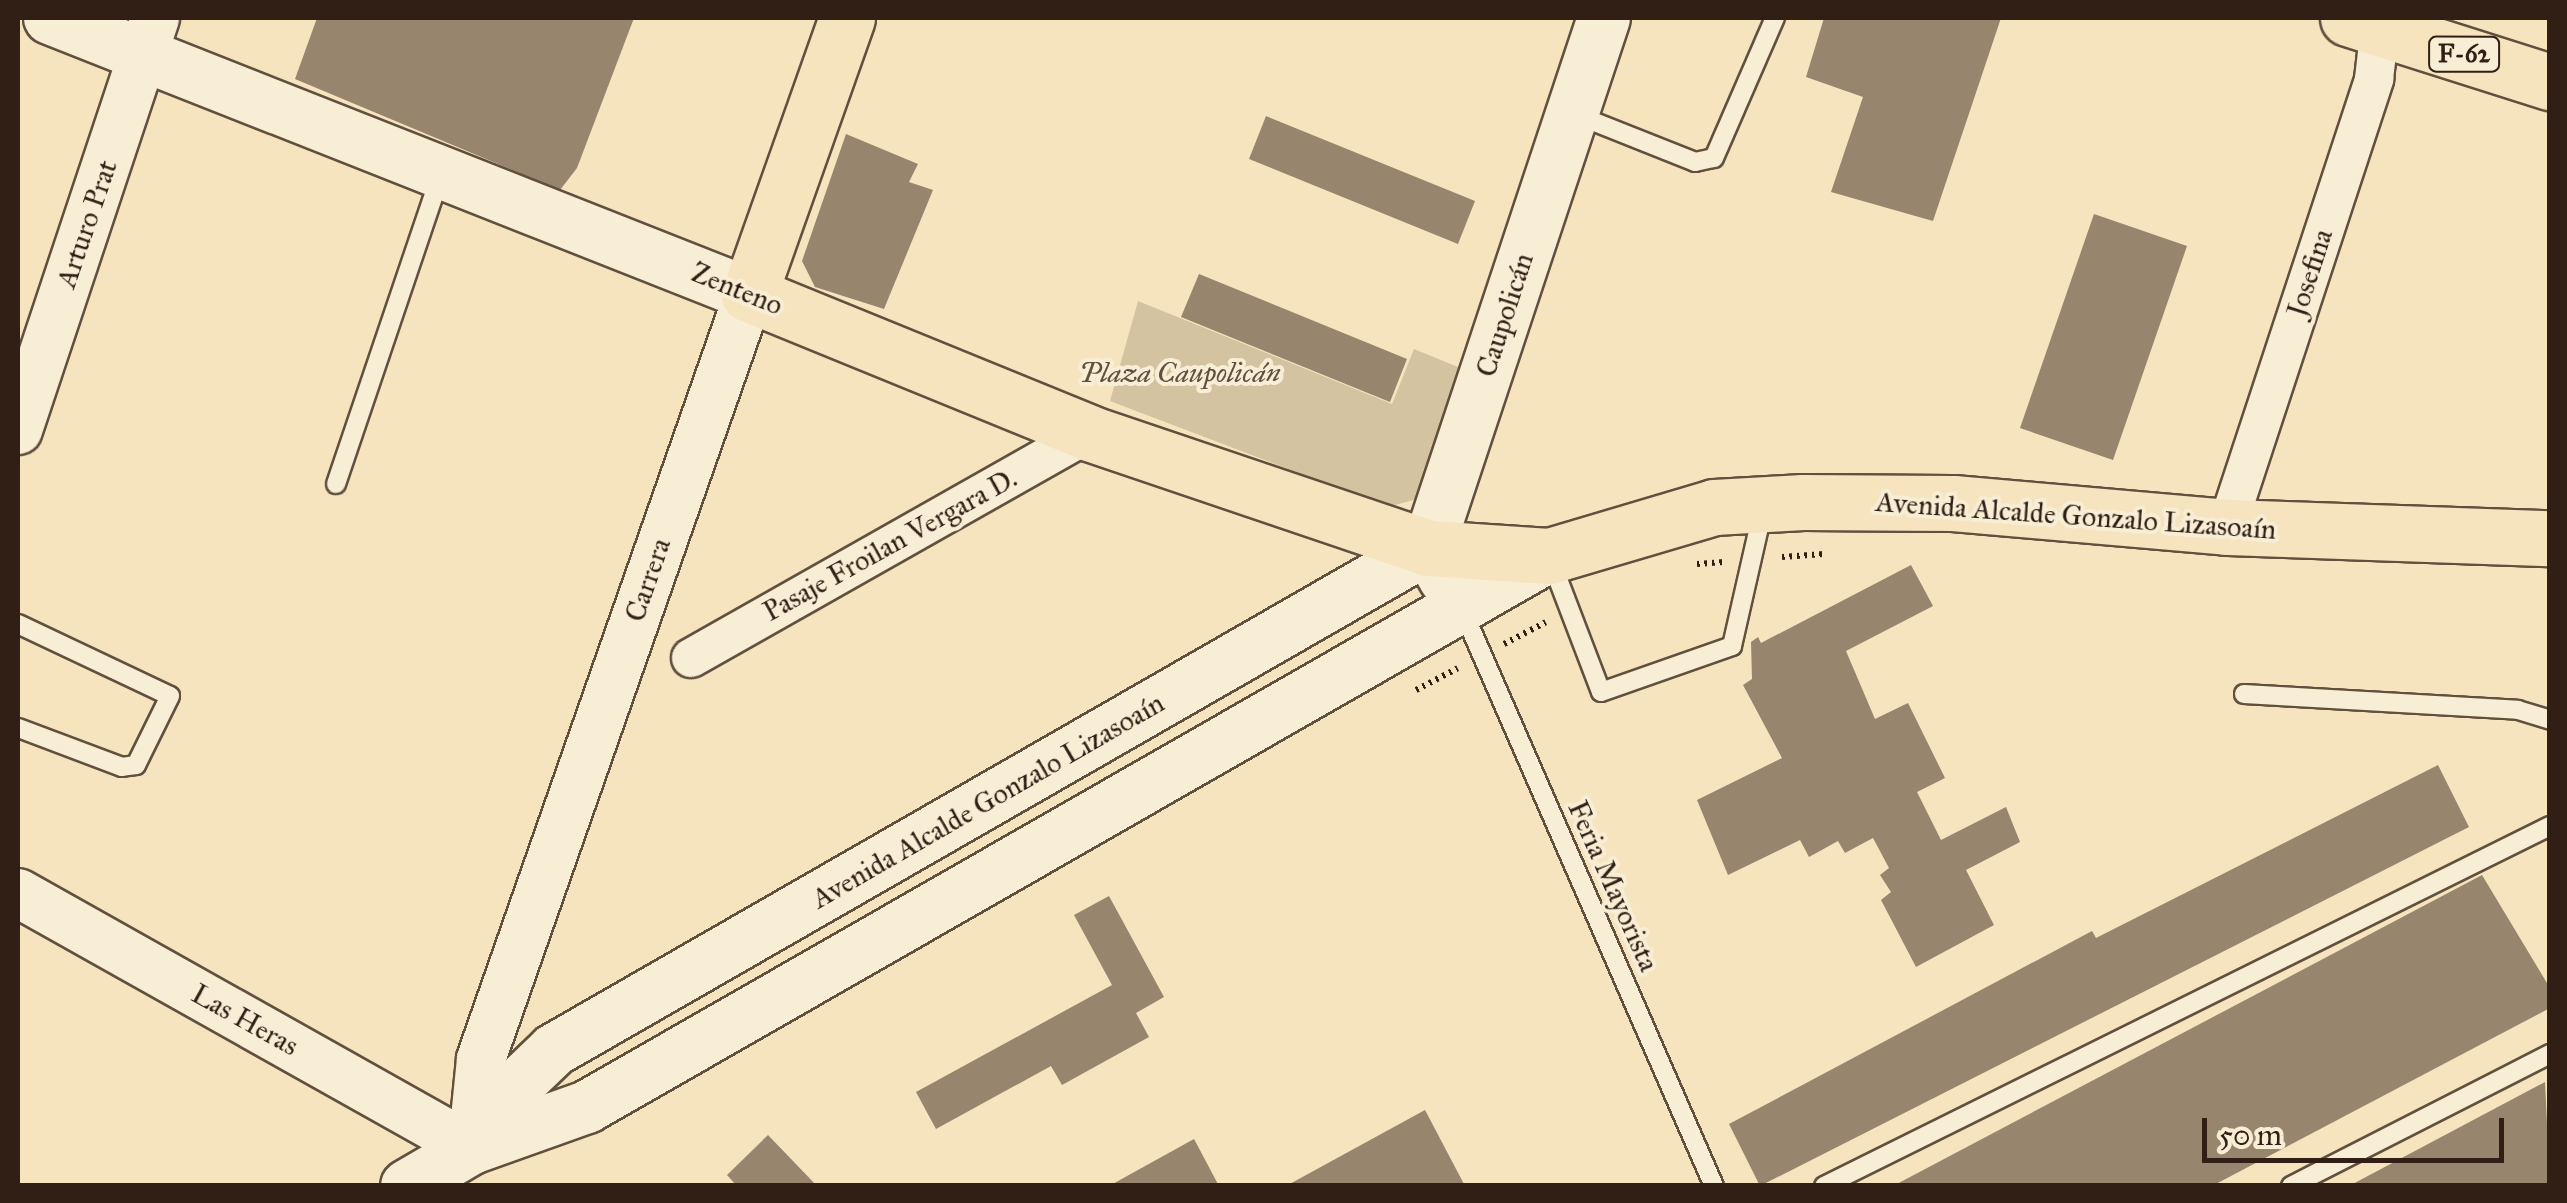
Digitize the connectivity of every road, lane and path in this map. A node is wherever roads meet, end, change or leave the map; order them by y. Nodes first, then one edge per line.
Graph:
1 (50, 18) edge
2 (848, 18) edge
3 (1604, 18) edge
4 (1774, 18) edge
5 (2369, 21) edge
6 (150, 35) edge
7 (2550, 82) edge
8 (1572, 114) junction
9 (442, 170) junction
10 (749, 294) junction
11 (18, 430) edge
12 (1089, 433) junction
13 (336, 484) dead end
14 (1764, 504) junction
15 (2227, 527) junction
16 (2550, 538) edge
17 (1428, 548) junction
18 (1549, 556) junction
19 (1462, 608) junction
20 (18, 624) edge
21 (690, 658) dead end
22 (2244, 694) dead end
23 (2550, 720) edge
24 (18, 728) edge
25 (2550, 826) edge
26 (18, 892) edge
27 (2550, 1054) edge
28 (472, 1148) junction
29 (407, 1186) edge
30 (1714, 1186) edge
31 (1824, 1186) edge
32 (2291, 1186) edge

1 - 6 main road, Zenteno
2 - 10 main road, Carrera
3 - 8 main road, Caupolicán
4 - 8 lane
5 - 7 main road, F-62
5 - 15 street, Josefina
6 - 9 main road, Zenteno
6 - 11 street, Arturo Prat
8 - 17 main road, Caupolicán
9 - 10 main road, Zenteno
9 - 13 lane
10 - 12 main road, Zenteno
10 - 28 street, Carrera
12 - 17 main road, Zenteno
12 - 21 street, Pasaje Froilan Vergara D.
14 - 15 main road, Avenida Alcalde Gonzalo Lizasoaín
14 - 18 main road, Avenida Alcalde Gonzalo Lizasoaín
14 - 18 lane
15 - 16 main road, Avenida Alcalde Gonzalo Lizasoaín
17 - 18 main road, Avenida Alcalde Gonzalo Lizasoaín
17 - 19 main road
17 - 28 main road, Avenida Alcalde Gonzalo Lizasoaín
18 - 19 main road, Avenida Alcalde Gonzalo Lizasoaín
19 - 28 main road, Avenida Alcalde Gonzalo Lizasoaín
19 - 30 lane, Feria Mayorista
20 - 24 lane
22 - 23 lane
25 - 31 lane
26 - 28 street, Las Heras
27 - 32 lane
28 - 29 main road, Avenida Alcalde Gonzalo Lizasoaín

